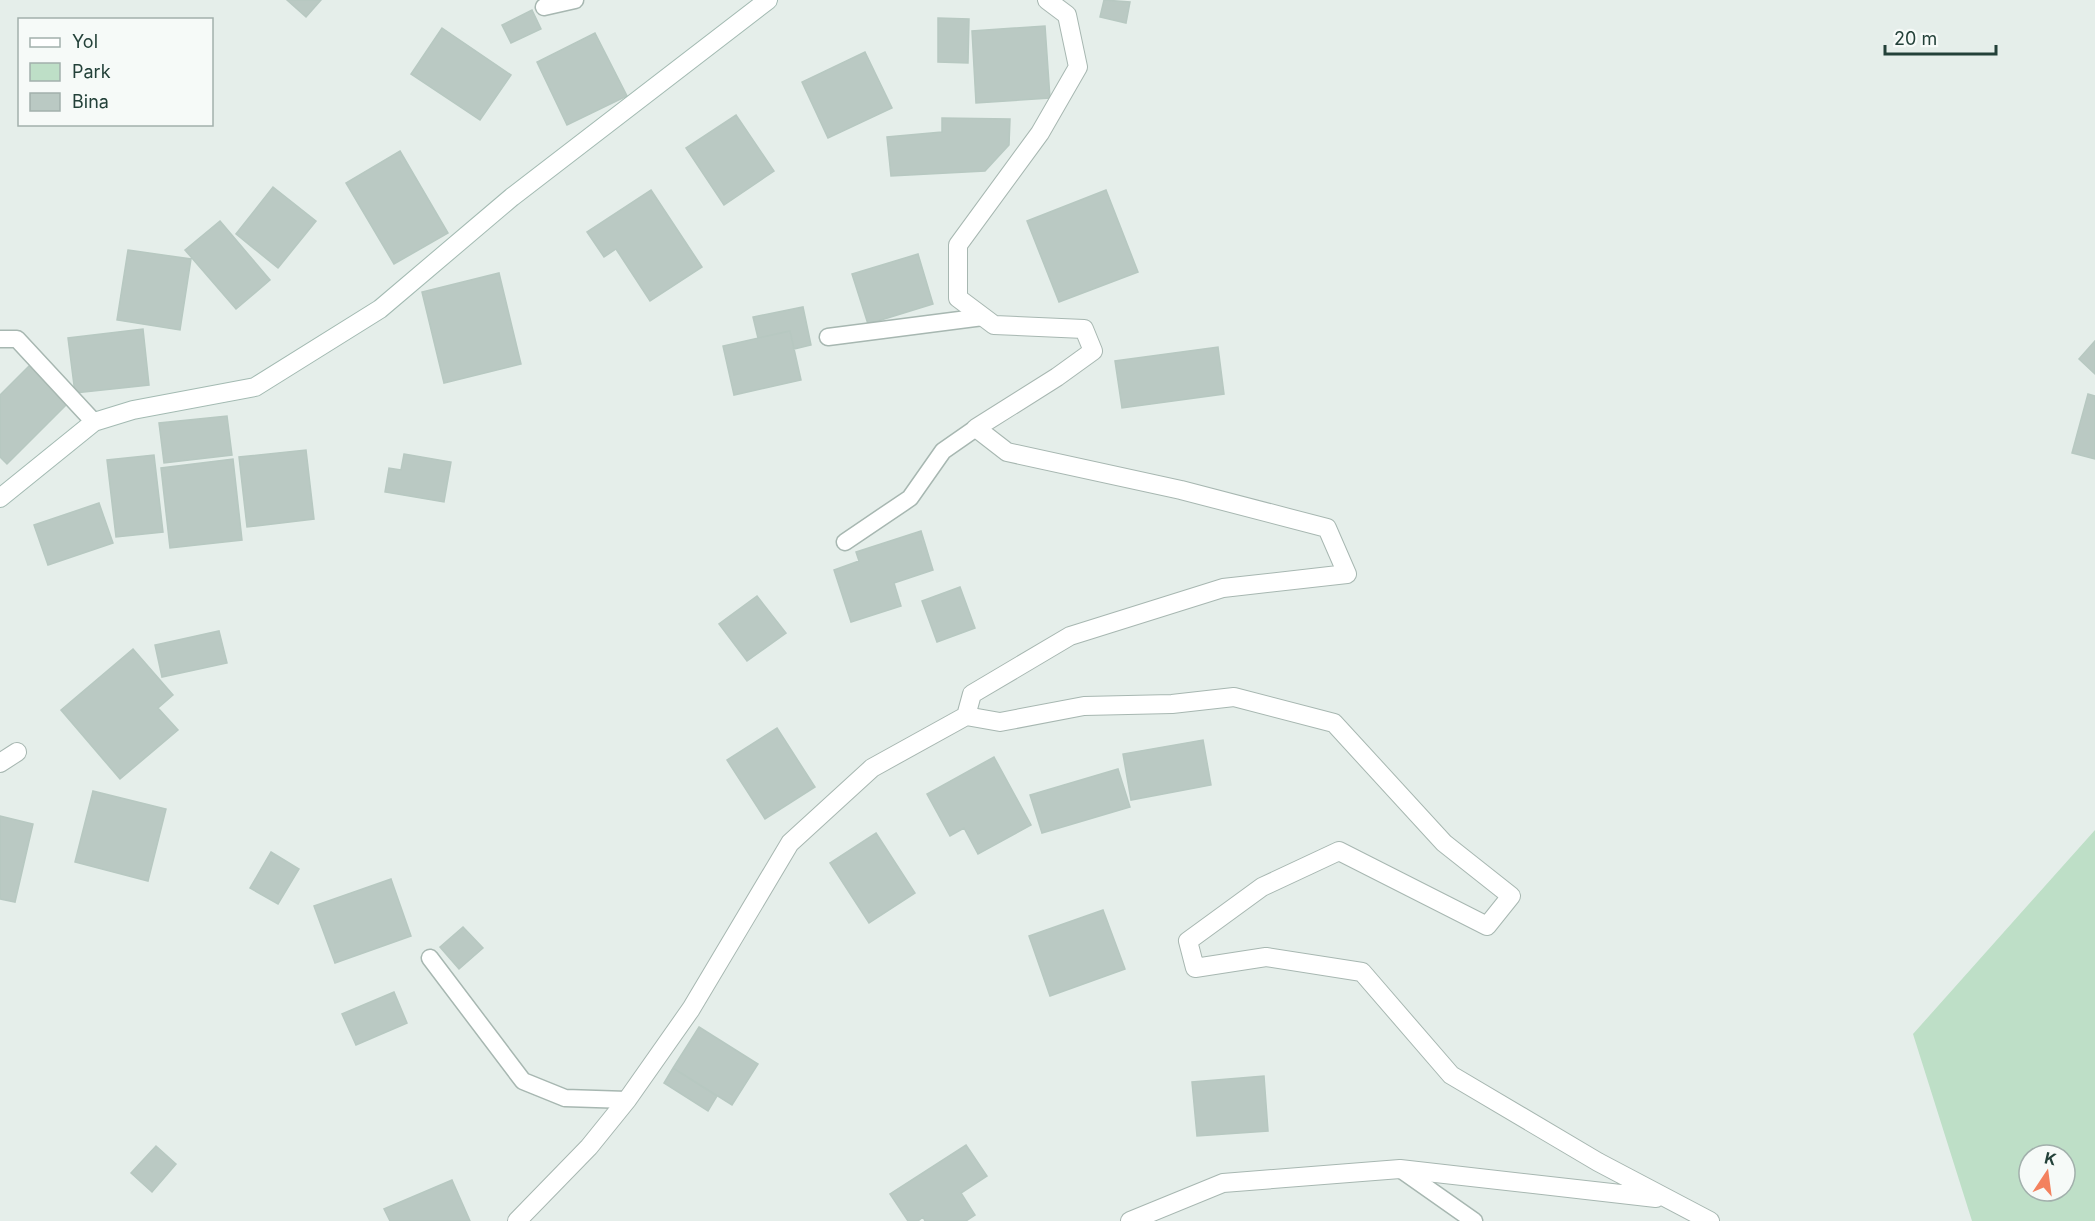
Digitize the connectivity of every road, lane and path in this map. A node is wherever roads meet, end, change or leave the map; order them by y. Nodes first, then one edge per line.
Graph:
1 (575, 0) edge
2 (1047, 0) edge
3 (759, 1) edge
4 (544, 8) dead end
5 (983, 316) junction
6 (828, 337) dead end
7 (0, 339) edge
8 (94, 422) junction
9 (976, 429) junction
10 (0, 498) edge
11 (845, 542) dead end
12 (966, 716) junction
13 (17, 752) dead end
14 (0, 763) edge
15 (430, 958) dead end
16 (627, 1100) junction
17 (1400, 1169) junction
18 (1667, 1199) junction
19 (517, 1221) edge
20 (1130, 1221) edge
21 (1474, 1221) edge
22 (1710, 1221) edge

1 - 4 lane
2 - 5 street
3 - 8 street
5 - 6 lane
5 - 9 street
7 - 8 lane
8 - 10 street
9 - 11 lane
9 - 12 street
12 - 16 street
12 - 18 street
13 - 14 street
15 - 16 lane
16 - 19 street
17 - 18 street
17 - 20 street
17 - 21 lane
18 - 22 street

